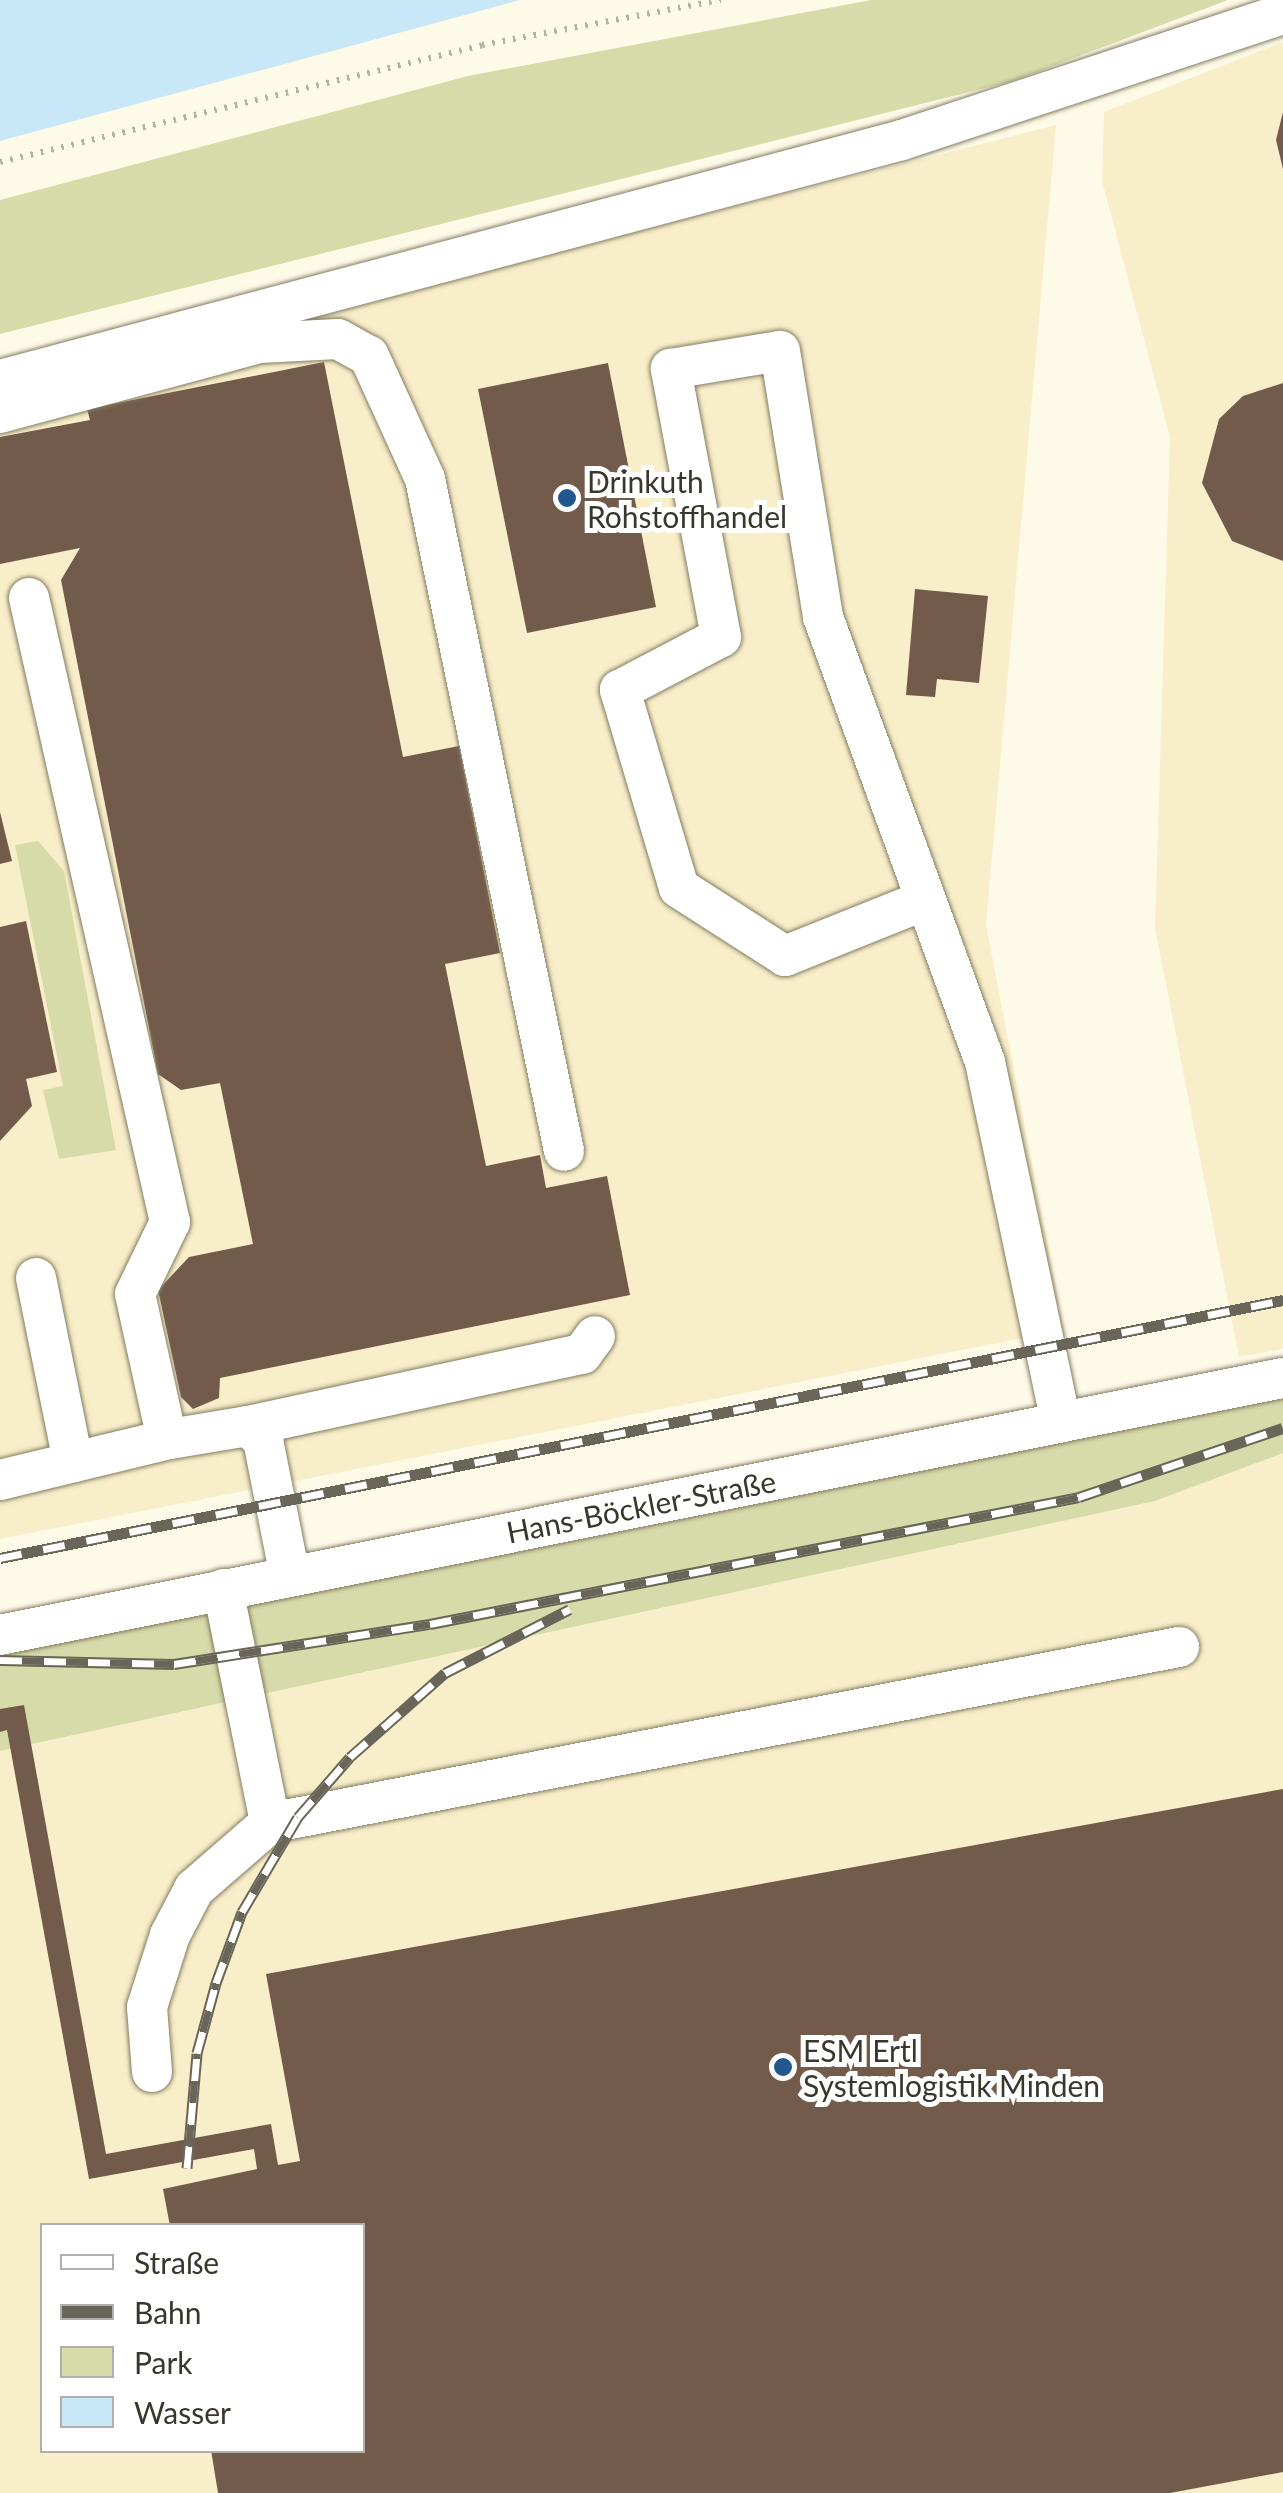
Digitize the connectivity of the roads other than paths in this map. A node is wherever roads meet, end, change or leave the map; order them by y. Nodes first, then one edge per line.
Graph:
1 (1283, 14) edge
2 (0, 380) edge
3 (0, 413) edge
4 (29, 598) dead end
5 (925, 900) junction
6 (564, 1151) dead end
7 (36, 1278) dead end
8 (595, 1336) dead end
9 (1283, 1378) edge
10 (1061, 1422) junction
11 (248, 1426) junction
12 (170, 1439) junction
13 (73, 1462) junction
14 (0, 1480) edge
15 (290, 1576) junction
16 (224, 1589) junction
17 (0, 1634) edge
18 (1179, 1647) dead end
19 (270, 1823) junction
20 (152, 2072) dead end

1 - 2 street
3 - 6 street
4 - 12 street
5 - 5 street
5 - 10 street
7 - 13 street
8 - 11 street
9 - 10 street, Hans-Böckler-Straße
10 - 15 street, Hans-Böckler-Straße
11 - 12 street
11 - 15 street
12 - 13 street
13 - 14 street
15 - 16 street, Hans-Böckler-Straße
16 - 17 street, Hans-Böckler-Straße
16 - 19 street
18 - 19 street
19 - 20 street

